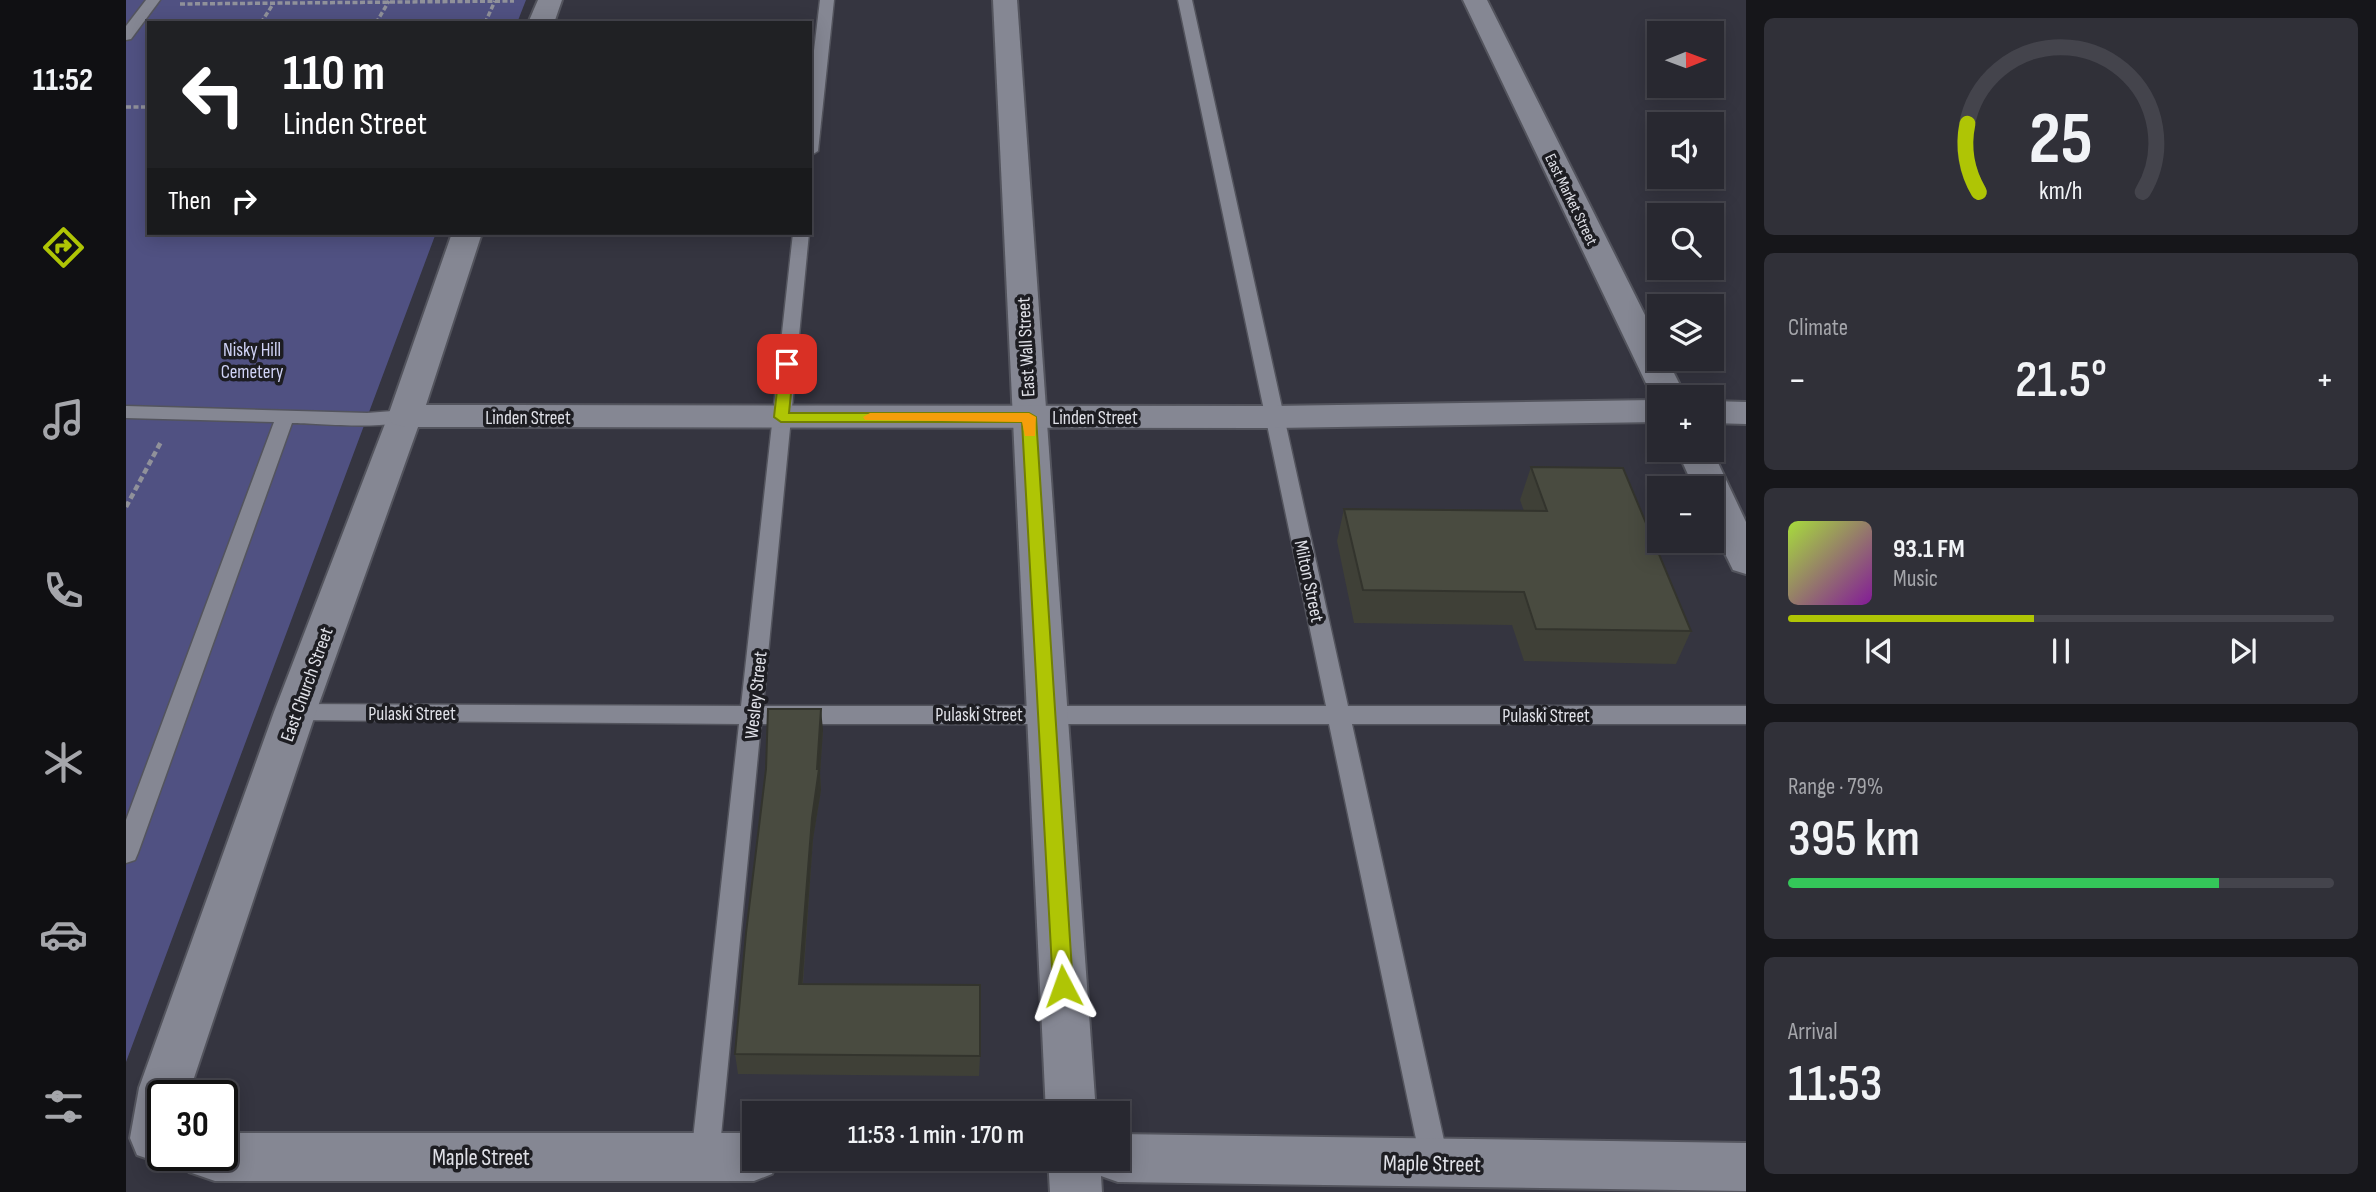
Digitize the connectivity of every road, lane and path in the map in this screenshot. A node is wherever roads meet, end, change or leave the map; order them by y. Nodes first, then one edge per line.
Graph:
1 (550, 0) edge
2 (827, 0) edge
3 (1005, 0) edge
4 (1185, 0) edge
5 (1475, 0) edge
6 (275, 1) edge
7 (389, 1) edge
8 (495, 1) edge
9 (515, 1) edge
10 (151, 2) edge
11 (262, 21) edge
12 (377, 21) edge
13 (486, 21) edge
14 (542, 21) edge
15 (126, 36) edge
16 (126, 107) edge
17 (147, 107) edge
18 (812, 133) edge
19 (466, 235) edge
20 (801, 235) edge
21 (1663, 385) edge
22 (1647, 411) edge
23 (126, 412) edge
24 (1724, 412) edge
25 (1746, 413) edge
26 (176, 414) junction
27 (405, 416) junction
28 (285, 417) junction
29 (781, 417) junction
30 (1029, 417) junction
31 (1275, 417) junction
32 (1700, 462) edge
33 (126, 508) edge
34 (1746, 561) edge
35 (295, 712) junction
36 (1046, 714) junction
37 (1338, 715) junction
38 (1746, 715) edge
39 (753, 716) junction
40 (126, 853) edge
41 (167, 1080) edge
42 (1070, 1101) edge
43 (238, 1157) edge
44 (705, 1157) junction
45 (742, 1157) edge
46 (1130, 1158) edge
47 (1436, 1163) junction
48 (1746, 1167) edge
49 (1075, 1171) edge
50 (1540, 1178) edge
51 (1076, 1192) edge

1 - 14 street
2 - 18 lane
3 - 30 street, East Wall Street
4 - 31 lane, Milton Street
5 - 21 street, East Market Street
6 - 7 path
6 - 10 path
6 - 11 path
7 - 8 path
7 - 12 path
8 - 9 path
8 - 13 path
10 - 15 lane
16 - 17 path
19 - 27 street, East Church Street
20 - 29 lane, Wesley Street
22 - 31 street, Linden Street
23 - 26 lane
24 - 25 street
26 - 28 lane
26 - 33 path
27 - 28 lane
27 - 29 street, Linden Street
27 - 35 street, East Church Street
28 - 40 lane
29 - 30 street, Linden Street
29 - 39 lane, Wesley Street
30 - 31 street, Linden Street
30 - 36 street, East Wall Street
31 - 37 lane, Milton Street
32 - 34 street
35 - 39 lane, Pulaski Street
35 - 41 street, East Church Street
36 - 37 lane, Pulaski Street
36 - 39 lane, Pulaski Street
36 - 42 street, East Wall Street
37 - 38 lane, Pulaski Street
37 - 47 lane, Milton Street
39 - 44 lane, Wesley Street
43 - 44 street, Maple Street
44 - 45 street, Maple Street
46 - 47 street, Maple Street
47 - 50 street, Maple Street
48 - 50 street, Maple Street
49 - 51 street

